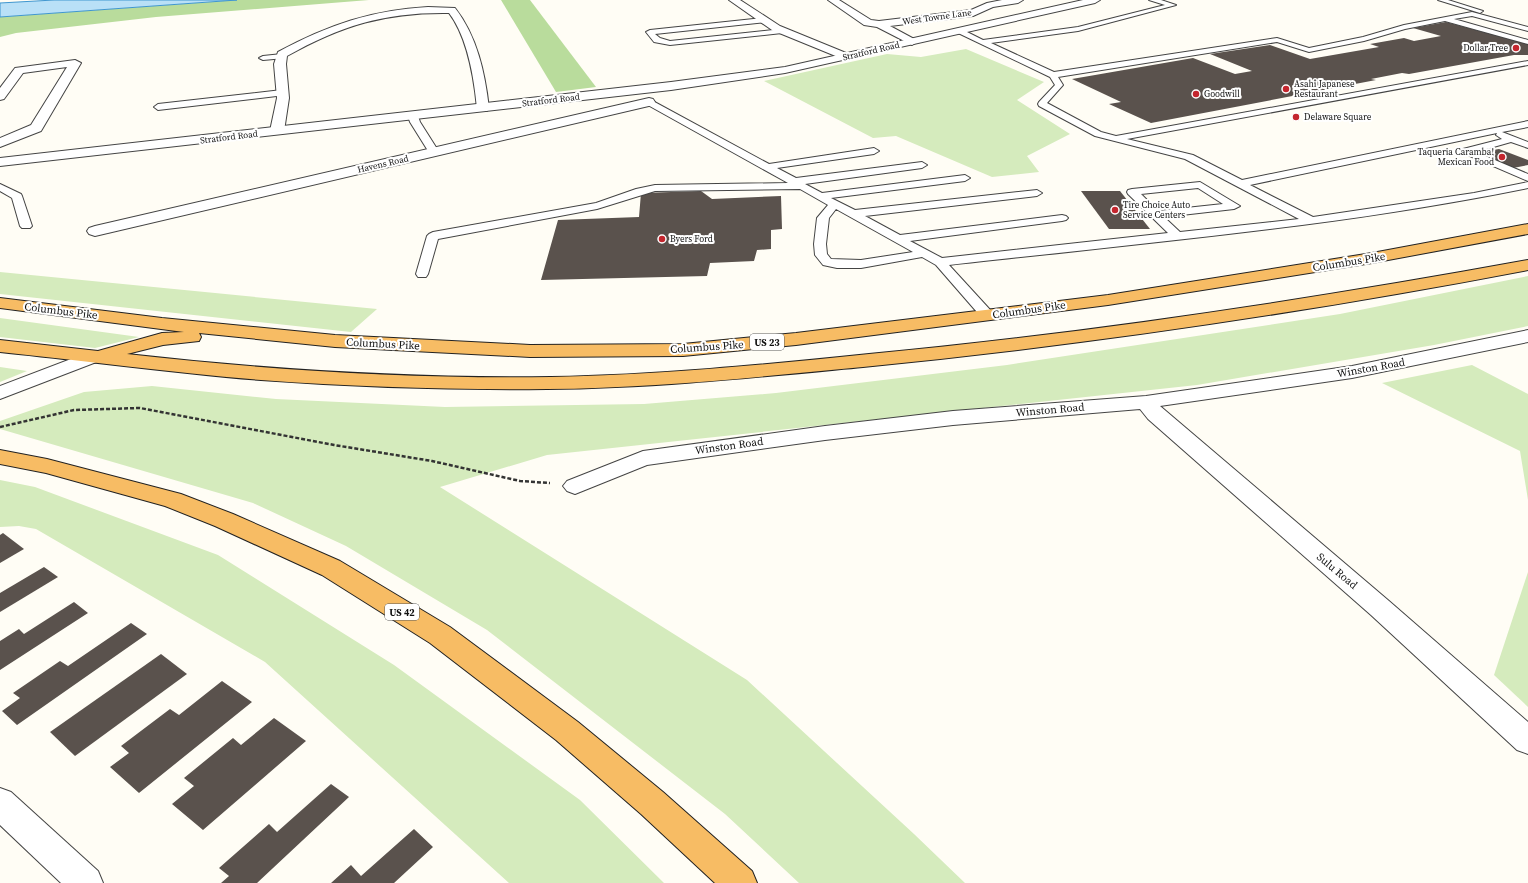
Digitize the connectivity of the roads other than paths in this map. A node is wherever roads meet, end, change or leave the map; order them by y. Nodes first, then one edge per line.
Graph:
1 (734, 0) edge
2 (833, 0) edge
3 (1018, 0) edge
4 (1091, 0) edge
5 (1152, 0) edge
6 (1441, 0) edge
7 (1445, 19) junction
8 (763, 20) junction
9 (879, 24) junction
10 (1528, 24) edge
11 (1528, 29) edge
12 (782, 31) junction
13 (958, 31) junction
14 (912, 42) junction
15 (983, 42) junction
16 (1528, 42) edge
17 (282, 56) junction
18 (847, 57) junction
19 (263, 58) dead end
20 (1528, 63) edge
21 (1053, 75) junction
22 (630, 91) junction
23 (282, 93) junction
24 (0, 96) edge
25 (649, 102) junction
26 (158, 107) dead end
27 (483, 108) junction
28 (413, 116) junction
29 (1528, 124) edge
30 (277, 131) junction
31 (1491, 132) junction
32 (1115, 138) junction
33 (1512, 139) junction
34 (0, 144) edge
35 (1528, 145) edge
36 (874, 150) dead end
37 (434, 152) junction
38 (0, 162) edge
39 (922, 164) dead end
40 (766, 167) junction
41 (965, 178) dead end
42 (1528, 178) edge
43 (796, 184) junction
44 (1240, 184) junction
45 (1528, 185) edge
46 (0, 188) edge
47 (1037, 193) dead end
48 (820, 196) junction
49 (834, 204) junction
50 (853, 214) junction
51 (1156, 215) junction
52 (1062, 218) dead end
53 (1311, 221) junction
54 (26, 226) dead end
55 (1528, 229) edge
56 (95, 231) dead end
57 (1176, 235) junction
58 (898, 239) junction
59 (924, 253) junction
60 (940, 262) junction
61 (1528, 265) edge
62 (422, 274) dead end
63 (0, 303) edge
64 (988, 316) junction
65 (249, 333) junction
66 (1528, 336) edge
67 (0, 346) edge
68 (92, 357) junction
69 (0, 393) edge
70 (1146, 402) junction
71 (0, 457) edge
72 (575, 486) road end
73 (1528, 741) edge
74 (0, 803) edge
75 (86, 883) edge
76 (740, 883) edge

1 - 8 street
2 - 9 street, West Towne Lane
3 - 9 street, West Towne Lane
4 - 13 street, Stratford Road
5 - 15 lane
6 - 10 lane
7 - 11 lane
7 - 16 lane
7 - 21 lane
8 - 12 street
8 - 12 lane
9 - 14 street, West Towne Lane
12 - 18 street
13 - 14 street, Stratford Road
13 - 15 lane
14 - 18 street, Stratford Road
15 - 21 lane
17 - 19 lane
17 - 23 street
17 - 27 street
18 - 22 street, Stratford Road
20 - 32 lane
21 - 32 lane
22 - 25 street
22 - 27 street, Stratford Road
23 - 26 lane
23 - 30 street
24 - 34 street
25 - 37 street, Havens Road
25 - 40 lane
27 - 28 street, Stratford Road
28 - 30 street, Stratford Road
28 - 37 lane
29 - 31 lane
30 - 38 street, Stratford Road
31 - 33 lane
31 - 44 lane
32 - 44 lane
33 - 35 lane
33 - 42 lane
36 - 40 lane
37 - 56 street, Havens Road
39 - 43 lane
40 - 43 lane
41 - 48 lane
43 - 48 lane
43 - 62 lane
44 - 53 lane
45 - 53 lane
46 - 54 lane
47 - 50 lane
48 - 49 lane
49 - 50 lane
49 - 59 lane
50 - 58 lane
51 - 51 lane
51 - 57 lane
52 - 58 lane
53 - 57 lane
55 - 64 highway, Columbus Pike / US 23
57 - 60 lane
58 - 59 lane
59 - 60 lane
60 - 64 lane
61 - 68 highway
63 - 65 highway, Columbus Pike / US 23
64 - 65 highway, Columbus Pike / US 23
65 - 68 highway
66 - 70 street, Winston Road
67 - 68 highway
68 - 69 street
70 - 72 street, Winston Road
70 - 73 street, Sulu Road
71 - 76 highway, US 42
74 - 75 street

